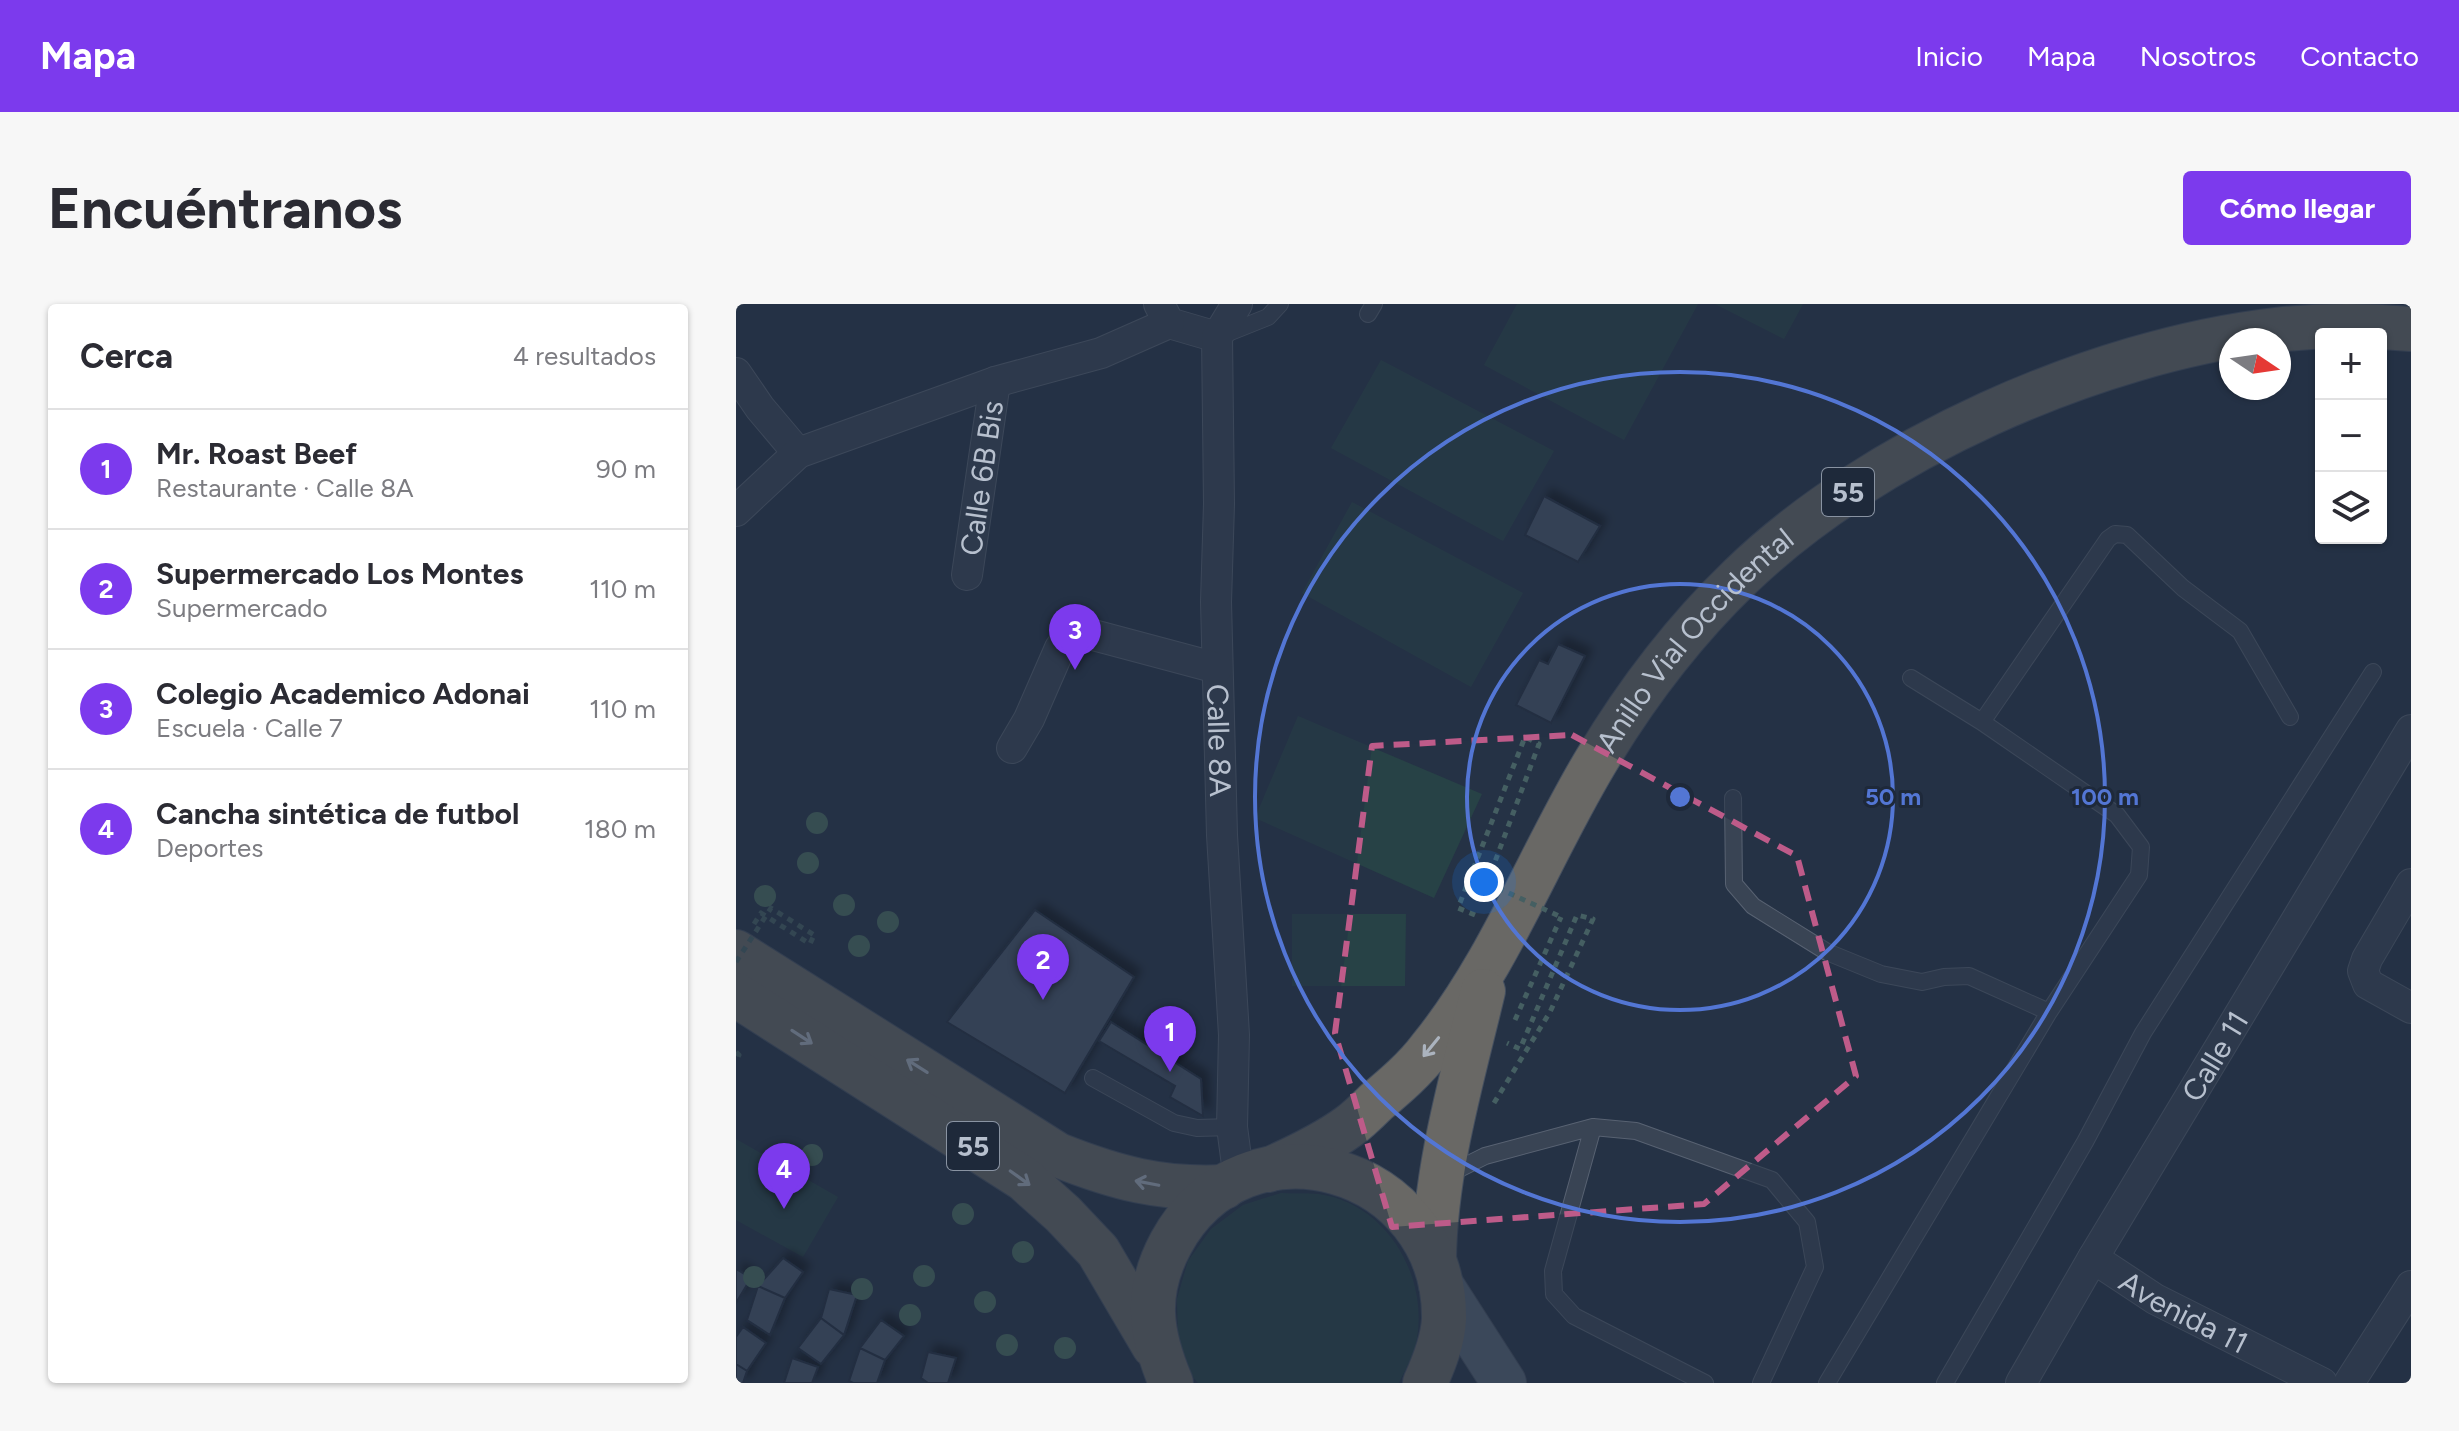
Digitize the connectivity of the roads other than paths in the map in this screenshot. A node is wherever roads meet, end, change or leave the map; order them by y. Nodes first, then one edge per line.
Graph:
1 (1237, 304) edge
2 (1280, 304) edge
3 (1164, 314) edge
4 (2411, 329) edge
5 (1217, 337) junction
6 (736, 373) edge
7 (995, 382) junction
8 (798, 453) junction
9 (736, 511) edge
10 (967, 575) dead end
11 (1217, 668) junction
12 (2373, 672) dead end
13 (1911, 678) dead end
14 (2290, 717) dead end
15 (1982, 722) junction
16 (2411, 730) edge
17 (1012, 748) dead end
18 (1733, 798) dead end
19 (2411, 884) edge
20 (1499, 944) junction
21 (736, 952) edge
22 (736, 995) edge
23 (2411, 1008) edge
24 (2049, 1012) junction
25 (1093, 1078) dead end
26 (1232, 1127) junction
27 (1593, 1127) junction
28 (1442, 1178) junction
29 (1244, 1179) junction
30 (2093, 1258) junction
31 (1438, 1273) junction
32 (2411, 1286) edge
33 (1164, 1367) edge
34 (1425, 1383) edge
35 (1504, 1383) edge
36 (1705, 1383) edge
37 (1761, 1383) edge
38 (1827, 1383) edge
39 (1945, 1383) edge
40 (2021, 1383) edge
41 (2322, 1383) edge
42 (2349, 1383) edge

1 - 5 street
2 - 5 lane
3 - 5 street
3 - 7 street
4 - 20 highway, Anillo Vial Occidental / 55
5 - 11 street, Calle 8A
6 - 8 street
7 - 8 street
7 - 10 street, Calle 6B Bis
8 - 9 street
11 - 17 street
11 - 26 street, Calle 8A
12 - 39 lane
13 - 15 lane
14 - 15 lane
15 - 24 lane
16 - 30 street, Calle 11
18 - 24 lane
19 - 23 street
20 - 28 highway, Anillo Vial Occidental / 55
20 -> 29 highway, Anillo Vial Occidental / 55
29 -> 21 highway, 55
22 -> 33 highway, 55
24 - 38 lane
25 - 26 lane
26 - 29 street, Calle 8A
27 - 28 lane
27 - 36 lane
27 - 37 lane
28 - 31 highway, Anillo Vial Occidental / 55
29 - 31 highway, 55
29 - 33 highway, 55
30 - 40 street, Calle 11
30 - 41 street, Avenida 11
31 - 34 highway, 55
31 - 35 main road
32 - 42 street

